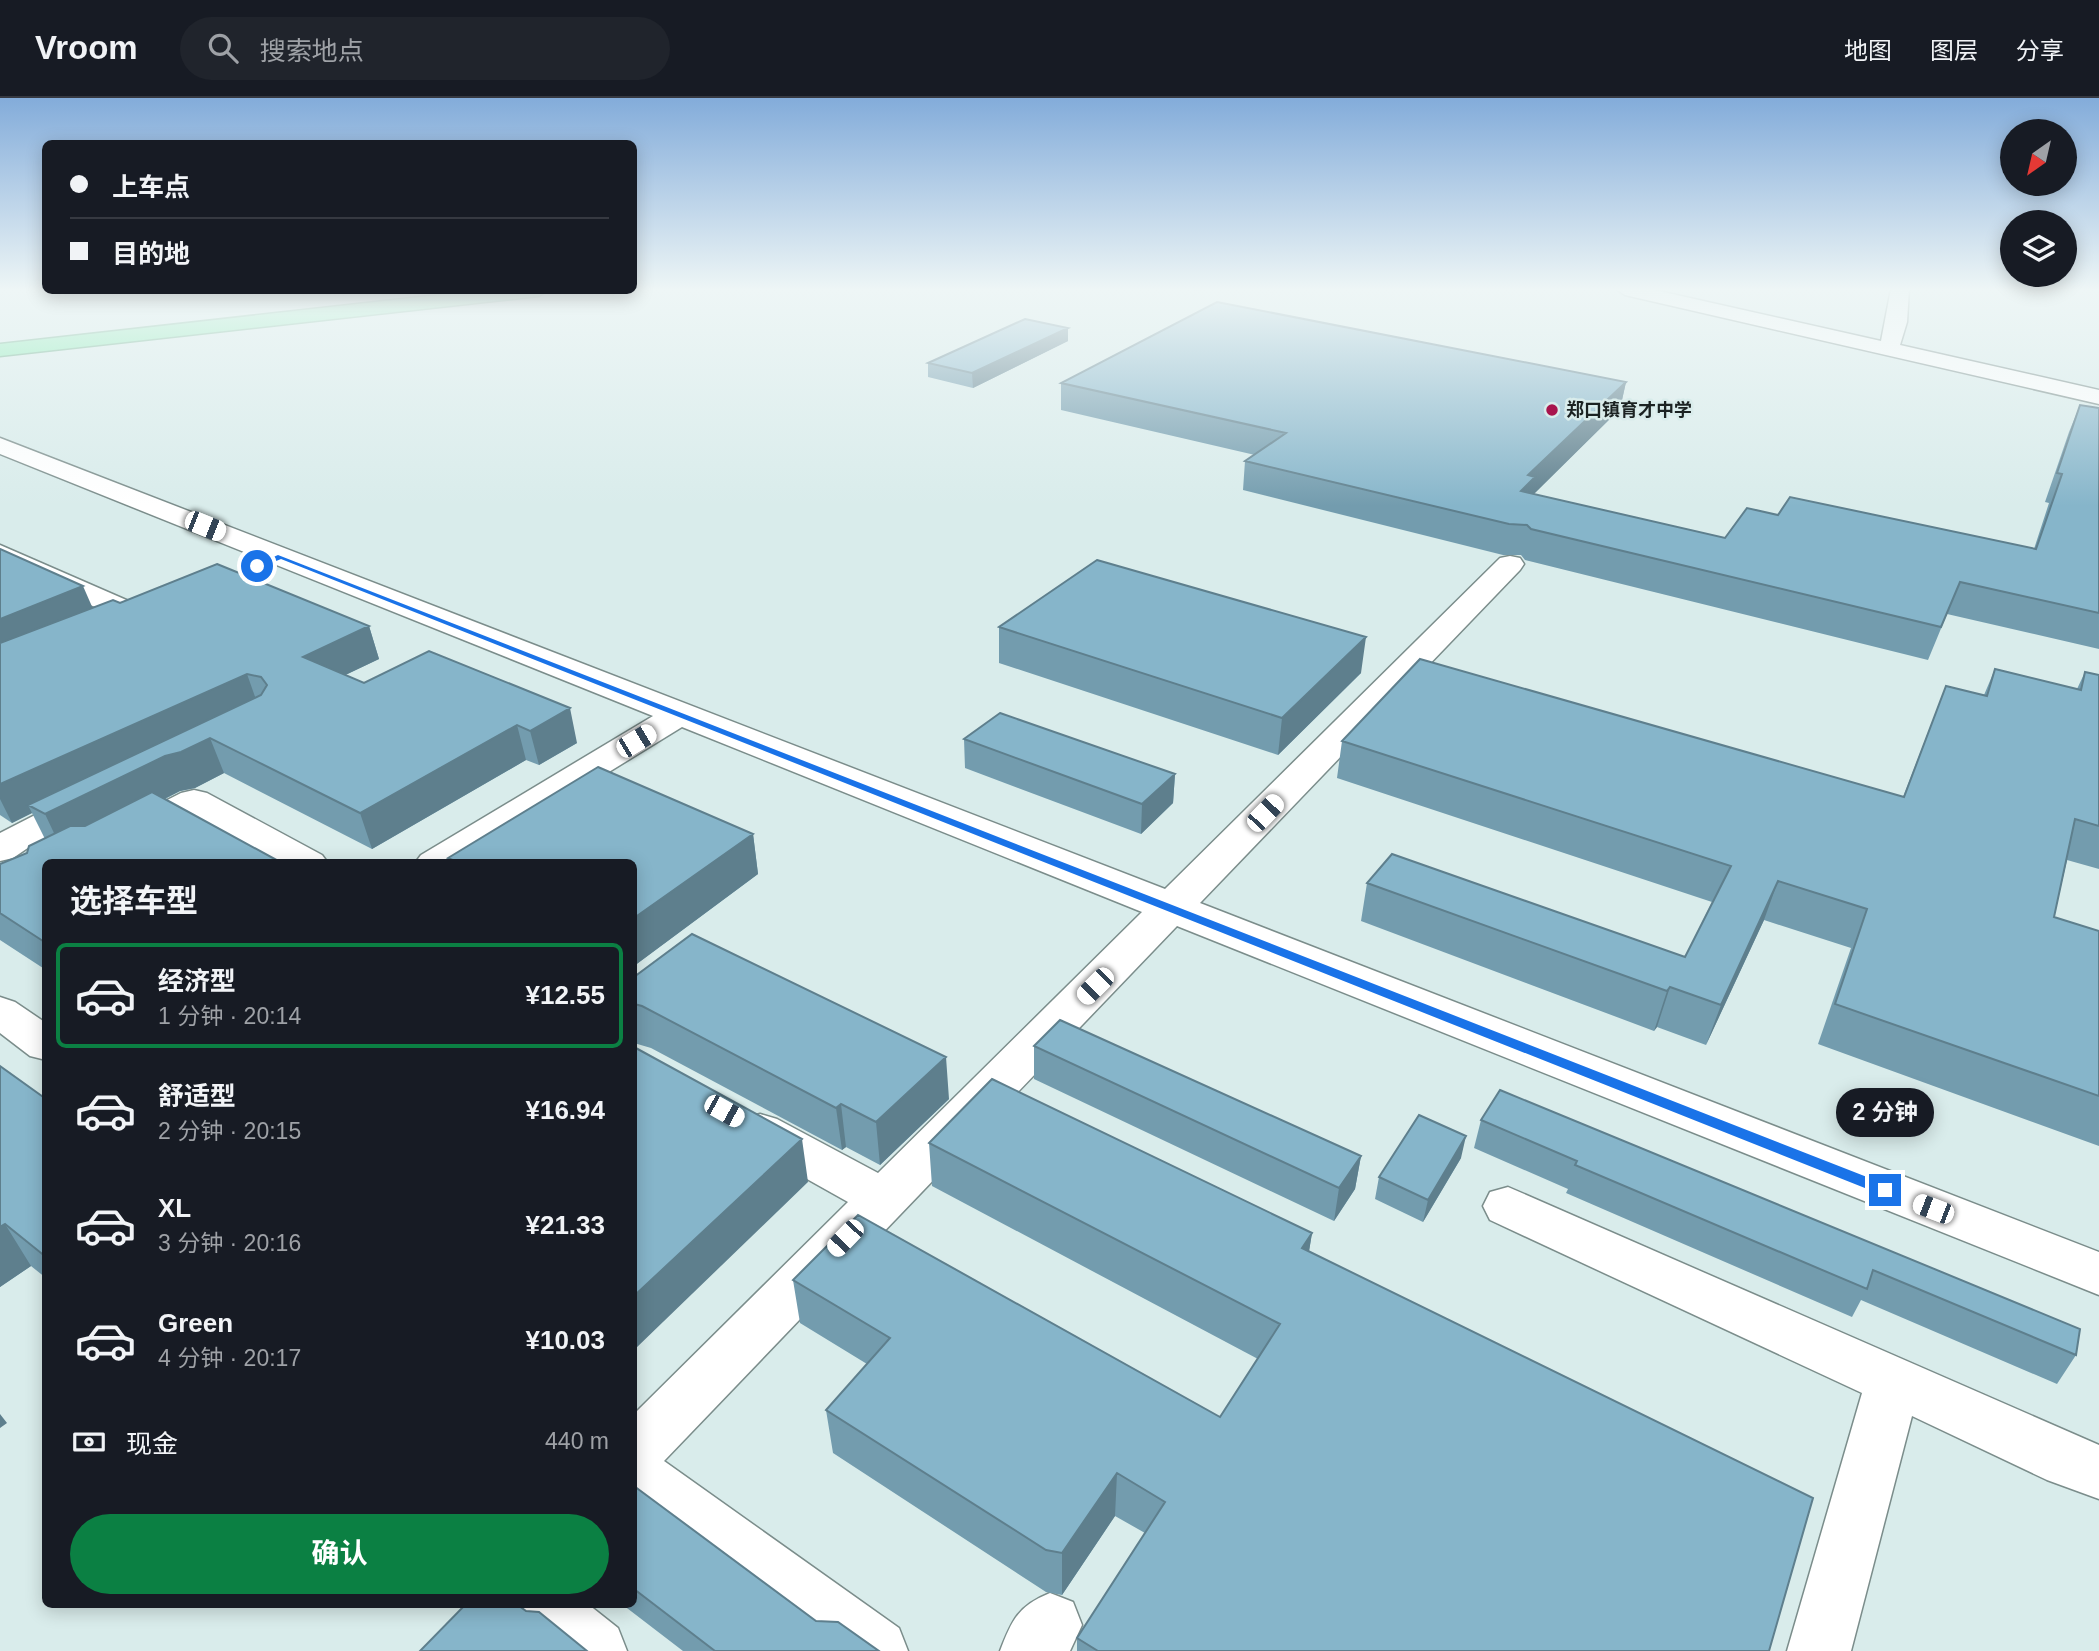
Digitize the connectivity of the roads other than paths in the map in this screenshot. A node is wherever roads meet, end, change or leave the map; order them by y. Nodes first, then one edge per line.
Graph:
1 (1944, 361) edge
2 (2099, 397) edge
3 (0, 446) edge
4 (0, 553) edge
5 (281, 556) junction
6 (1510, 564) dead end
7 (245, 571) dead end
8 (99, 630) edge
9 (680, 714) junction
10 (122, 787) edge
11 (0, 850) edge
12 (80, 859) edge
13 (302, 859) edge
14 (441, 859) edge
15 (1171, 908) junction
16 (0, 1013) edge
17 (42, 1042) edge
18 (729, 1113) edge
19 (884, 1199) junction
20 (1508, 1206) dead end
21 (2099, 1274) edge
22 (1893, 1382) junction
23 (637, 1449) edge
24 (2099, 1472) edge
25 (637, 1476) edge
26 (543, 1608) edge
27 (595, 1651) edge
28 (876, 1651) edge
29 (1819, 1651) edge

1 - 2 street
3 - 5 street
4 - 8 street
5 - 7 street
5 - 9 street
6 - 15 street
9 - 14 street
9 - 15 street
10 - 11 street
12 - 13 street
15 - 19 street
15 - 21 street
16 - 17 street
18 - 19 street
19 - 23 street
20 - 22 street
22 - 24 street
22 - 29 street
25 - 28 street
26 - 27 street

